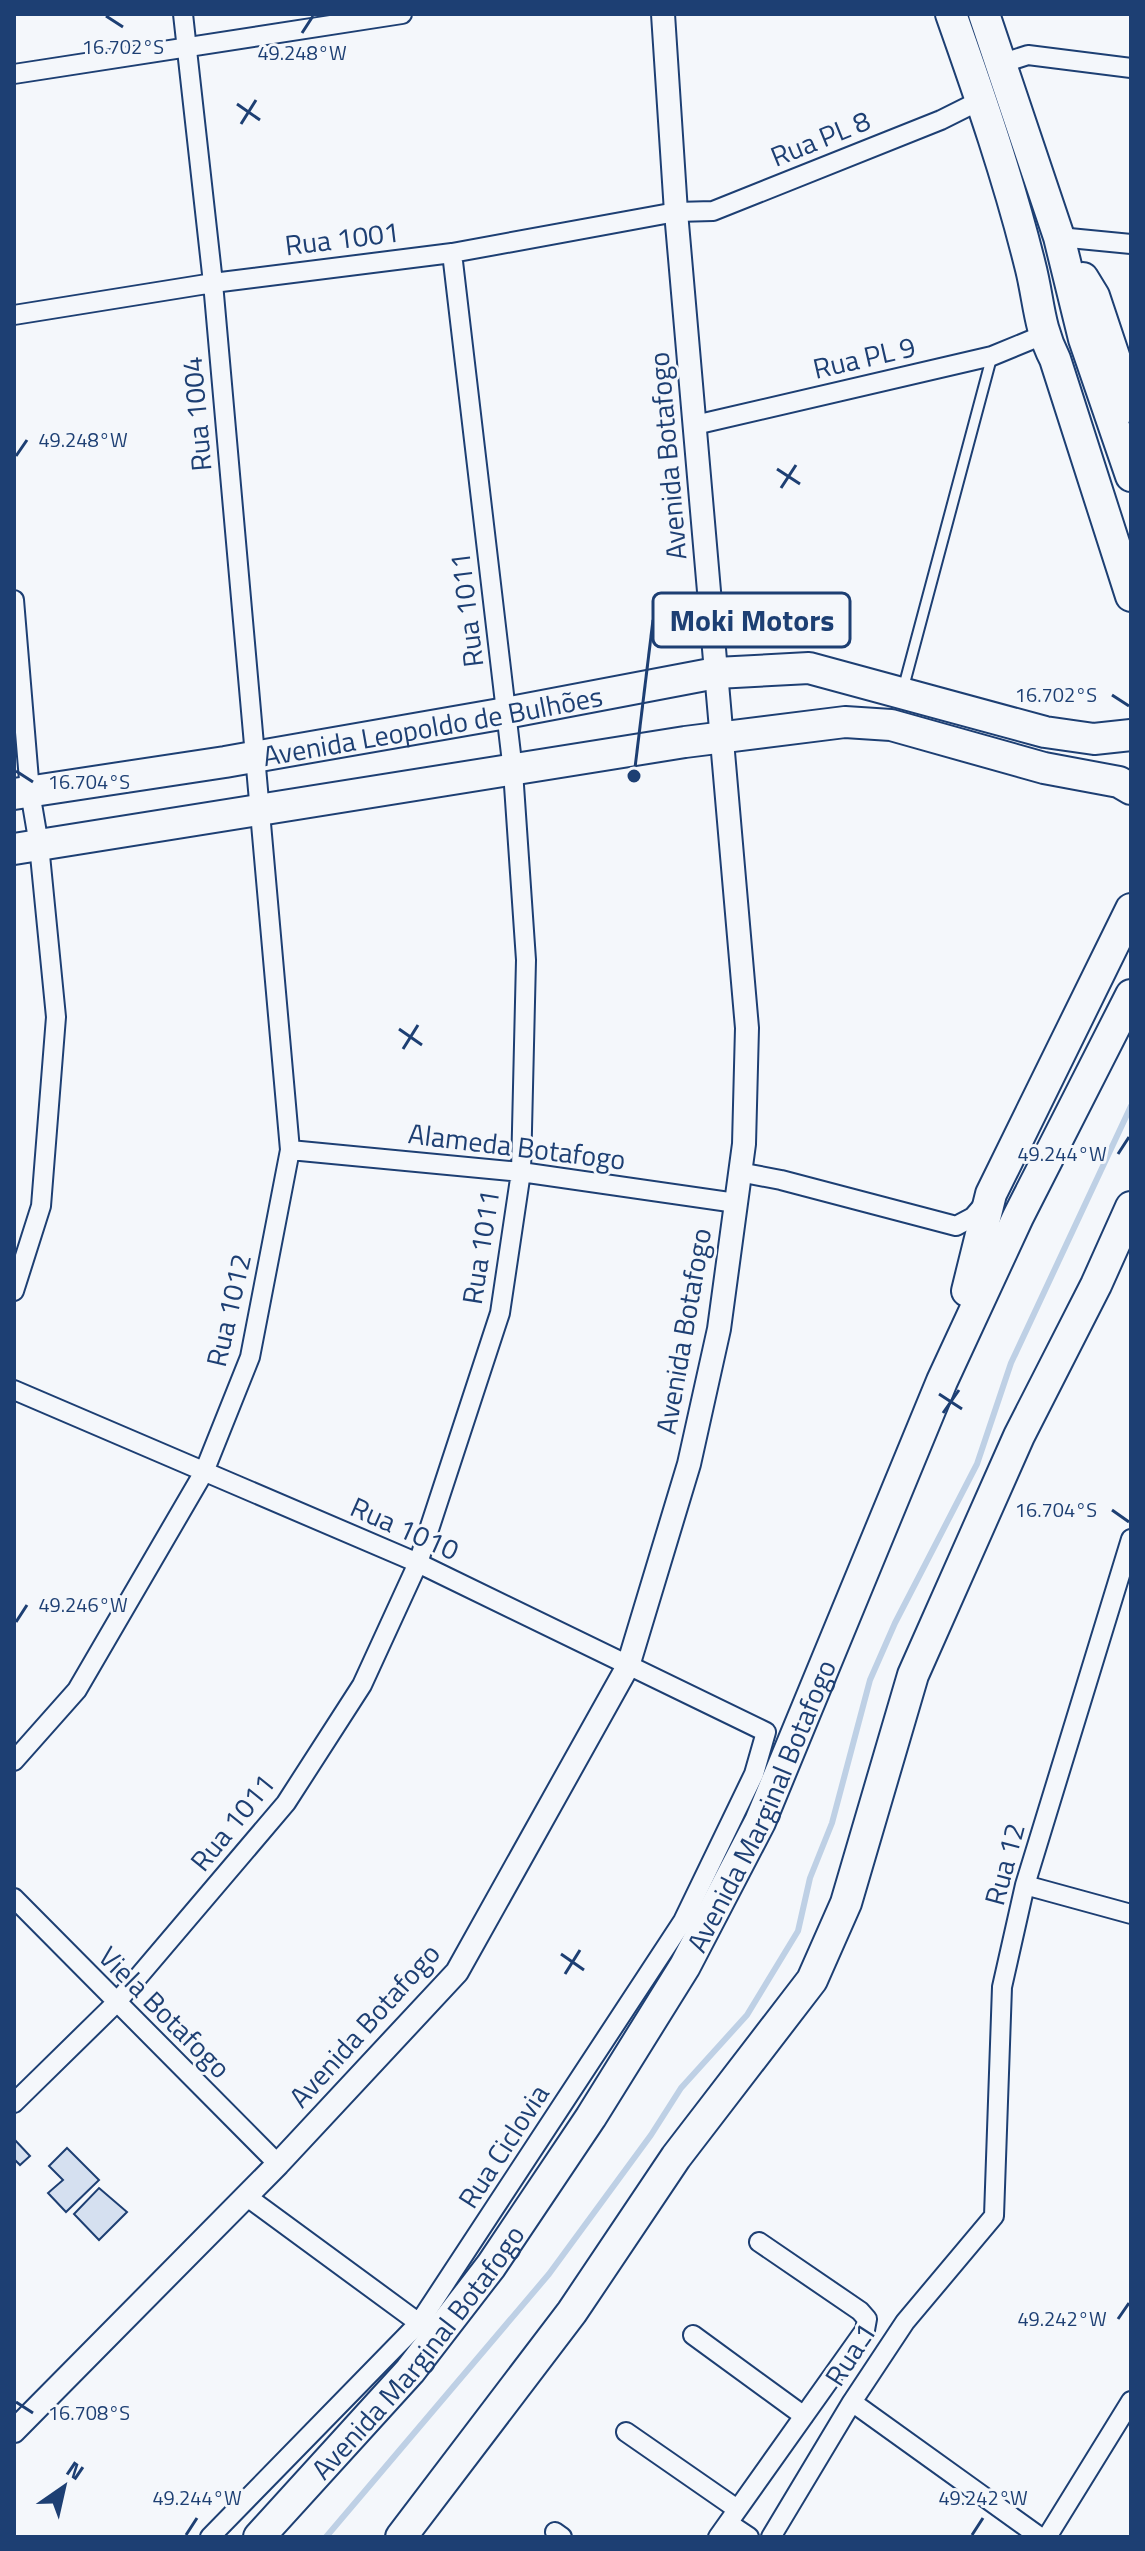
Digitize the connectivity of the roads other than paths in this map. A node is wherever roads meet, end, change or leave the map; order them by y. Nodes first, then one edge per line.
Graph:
1 (183, 14) edge
2 (402, 14) edge
3 (663, 14) edge
4 (951, 14) edge
5 (984, 14) edge
6 (185, 46) junction
7 (1000, 64) junction
8 (1131, 68) edge
9 (14, 74) edge
10 (981, 100) junction
11 (676, 212) junction
12 (1059, 237) junction
13 (1131, 244) edge
14 (452, 253) junction
15 (1030, 266) junction
16 (213, 283) junction
17 (14, 315) edge
18 (1043, 335) junction
19 (1078, 347) junction
20 (992, 356) junction
21 (1131, 407) edge
22 (695, 425) junction
23 (1131, 476) edge
24 (1131, 530) edge
25 (1131, 596) edge
26 (14, 600) edge
27 (716, 673) junction
28 (901, 694) junction
29 (506, 713) junction
30 (1131, 735) edge
31 (723, 737) junction
32 (256, 756) junction
33 (513, 771) junction
34 (1131, 789) edge
35 (22, 793) edge
36 (258, 811) junction
37 (27, 847) edge
38 (1131, 909) edge
39 (1131, 995) edge
40 (290, 1150) junction
41 (521, 1172) junction
42 (739, 1172) junction
43 (991, 1194) junction
44 (736, 1203) junction
45 (1131, 1207) edge
46 (1131, 1237) edge
47 (1096, 1285) junction
48 (14, 1291) edge
49 (942, 1381) junction
50 (14, 1390) edge
51 (204, 1472) junction
52 (1131, 1539) edge
53 (418, 1563) junction
54 (628, 1666) junction
55 (766, 1732) joint
56 (14, 1761) edge
57 (1025, 1885) junction
58 (14, 1898) edge
59 (1131, 1914) edge
60 (116, 2003) junction
61 (14, 2103) edge
62 (278, 2164) junction
63 (246, 2196) junction
64 (994, 2216) joint
65 (759, 2242) dead end
66 (419, 2323) junction
67 (693, 2335) dead end
68 (1131, 2401) edge
69 (852, 2402) junction
70 (804, 2416) junction
71 (14, 2431) edge
72 (626, 2432) dead end
73 (728, 2523) edge
74 (210, 2537) edge
75 (259, 2537) edge
76 (401, 2537) edge
77 (749, 2537) edge
78 (771, 2537) edge
79 (1040, 2537) edge
80 (1047, 2537) edge

1 - 6 street, Rua 1004
2 - 6 street
3 - 11 street, Avenida Botafogo
4 - 10 main road
5 - 7 main road
6 - 9 street
6 - 16 street, Rua 1004
7 - 8 street
7 - 12 main road
10 - 11 street, Rua PL 8
10 - 15 main road
11 - 14 street, Rua 1001
11 - 22 street, Avenida Botafogo
12 - 13 street
12 - 19 main road
12 - 21 main road
14 - 16 street, Rua 1001
14 - 29 street, Rua 1011
15 - 18 main road
15 - 19 main road
16 - 17 street, Rua 1001
16 - 32 street, Rua 1004
18 - 20 street, Rua PL 9
18 - 25 main road
19 - 23 main road
19 - 24 main road
20 - 22 street, Rua PL 9
20 - 28 lane
22 - 27 street, Avenida Botafogo
26 - 35 street
27 - 28 main road, Avenida Leopoldo de Bulhões
27 - 29 main road, Avenida Leopoldo de Bulhões
27 - 31 street, Avenida Botafogo
28 - 30 main road, Avenida Leopoldo de Bulhões
29 - 32 main road, Avenida Leopoldo de Bulhões
29 - 33 street, Rua 1011
31 - 33 main road, Avenida Leopoldo de Bulhões
31 - 34 main road, Avenida Leopoldo de Bulhões
31 - 42 street, Avenida Botafogo
32 - 35 main road, Avenida Leopoldo de Bulhões
32 - 36 street, Rua 1004
33 - 36 main road, Avenida Leopoldo de Bulhões
33 - 41 street, Rua 1011
35 - 37 street
36 - 37 main road, Avenida Leopoldo de Bulhões
36 - 40 street, Rua 1012
37 - 48 street
38 - 43 main road
39 - 49 main road, Avenida Marginal Botafogo
40 - 41 street, Alameda Botafogo
40 - 51 street, Rua 1012
41 - 44 street, Alameda Botafogo
41 - 53 street, Rua 1011
42 - 43 street
42 - 44 street, Avenida Botafogo
43 - 49 main road
44 - 54 street, Avenida Botafogo
45 - 47 main road
46 - 47 main road
47 - 76 main road
49 - 75 main road, Avenida Marginal Botafogo
50 - 51 street, Rua 1010
51 - 53 street, Rua 1010
51 - 56 street, Rua 1012
52 - 57 street, Rua 12
53 - 54 street, Rua 1010
53 - 60 street, Rua 1011
54 - 55 street, Rua 1010
54 - 62 street, Avenida Botafogo
55 - 66 street, Rua Ciclovia
57 - 59 street
57 - 64 street, Rua 12
58 - 60 street, Viela Botafogo
60 - 61 street, Rua 1011
60 - 62 street, Viela Botafogo
62 - 63 street, Avenida Botafogo
63 - 66 street
63 - 71 street, Avenida Botafogo
64 - 69 street, Rua 1
65 - 70 street
66 - 74 street, Rua Ciclovia
67 - 70 street
68 - 80 street
69 - 78 street, Rua 1
69 - 79 street
70 - 73 street
72 - 73 street
73 - 77 street

